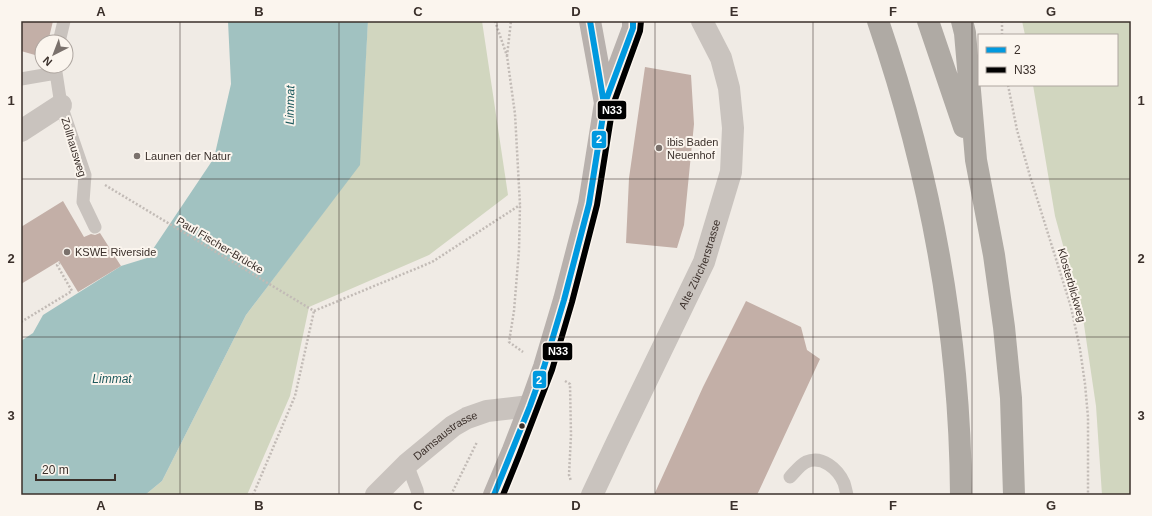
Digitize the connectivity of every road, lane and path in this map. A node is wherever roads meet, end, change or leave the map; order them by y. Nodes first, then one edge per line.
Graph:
1 (64, 21) edge
2 (495, 21) edge
3 (511, 21) edge
4 (590, 21) edge
5 (633, 21) edge
6 (702, 21) edge
7 (878, 21) edge
8 (928, 21) edge
9 (962, 21) edge
10 (1002, 21) edge
11 (61, 34) edge
12 (1002, 34) edge
13 (507, 56) junction
14 (40, 74) edge
15 (57, 74) edge
16 (21, 79) edge
17 (1008, 86) edge
18 (604, 103) junction
19 (61, 105) junction
20 (21, 131) edge
21 (976, 160) junction
22 (126, 198) dead end
23 (520, 205) junction
24 (95, 227) dead end
25 (60, 263) dead end
26 (314, 311) junction
27 (21, 322) edge
28 (544, 367) junction
29 (530, 406) junction
30 (477, 443) dead end
31 (407, 464) junction
32 (790, 477) dead end
33 (571, 482) dead end
34 (253, 495) edge
35 (376, 495) edge
36 (418, 495) edge
37 (451, 495) edge
38 (494, 495) edge
39 (592, 495) edge
40 (847, 495) edge
41 (961, 495) edge
42 (1014, 495) edge
43 (1088, 495) edge

1 - 11 lane
2 - 13 path
3 - 13 path
4 - 18 main road
5 - 18 main road
6 - 39 street, Alte Zürcherstrasse
7 - 41 highway
8 - 21 highway
9 - 21 highway
10 - 12 path
13 - 23 path
14 - 16 lane
15 - 19 lane, Zollhausweg
17 - 43 path, Klosterblickweg
18 - 28 main road
19 - 20 street
19 - 24 lane, Zollhausweg
21 - 42 highway
22 - 26 path, Paul Fischer-Brücke
23 - 26 path
23 - 28 path
25 - 27 path
26 - 34 path
28 - 29 main road
28 - 33 path
29 - 31 street, Damsaustrasse
29 - 38 main road
30 - 37 path
31 - 35 street, Damsaustrasse
31 - 36 lane
32 - 40 lane

